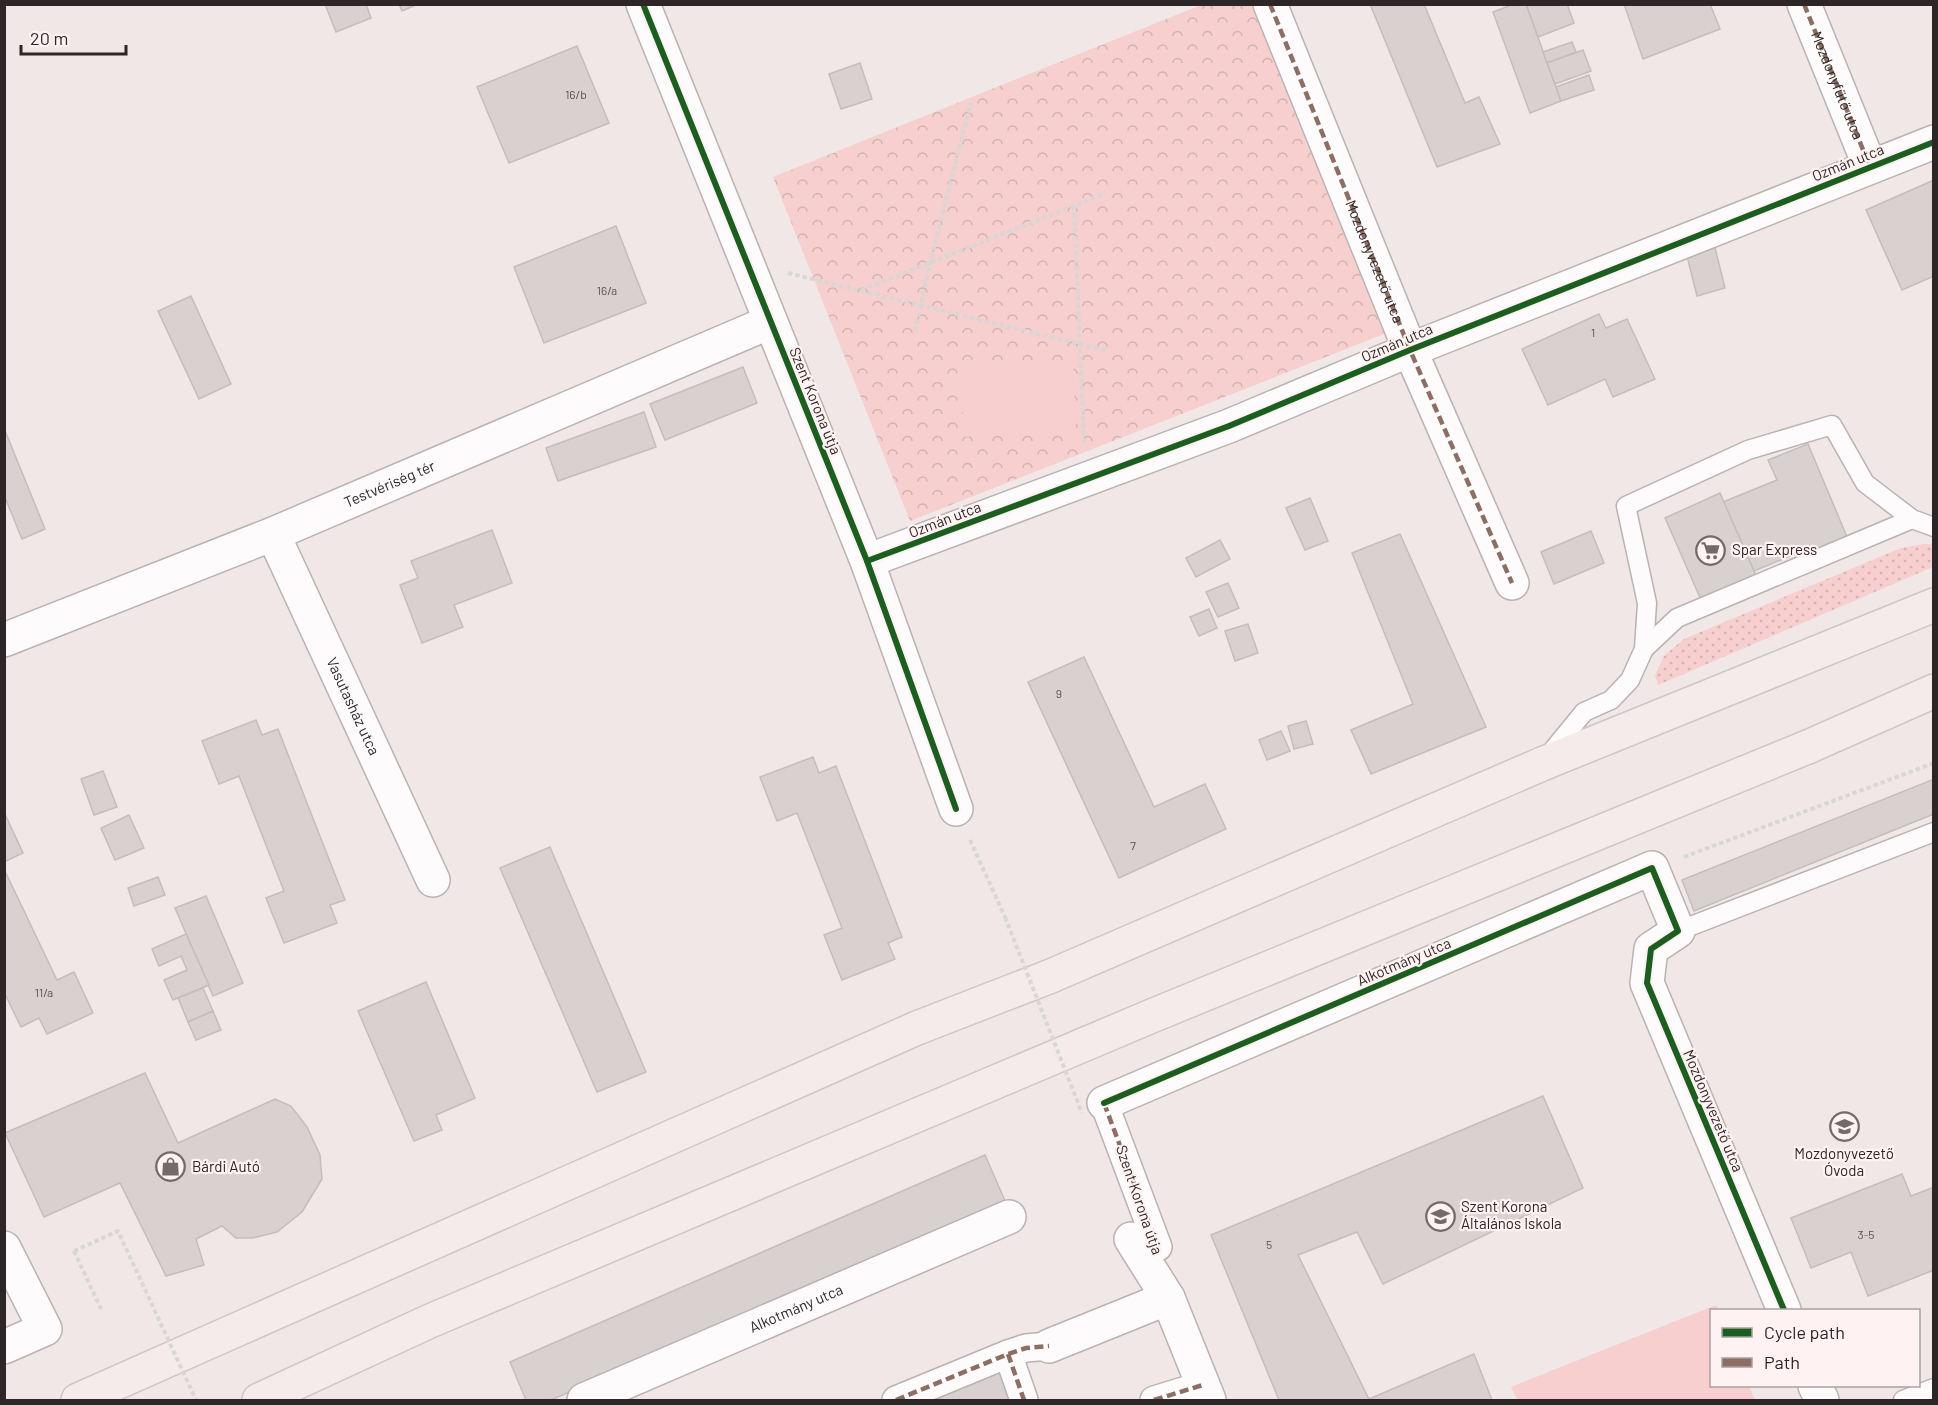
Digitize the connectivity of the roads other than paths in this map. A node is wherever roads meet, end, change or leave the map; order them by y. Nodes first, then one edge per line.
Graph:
1 (643, 4) edge
2 (1270, 4) edge
3 (1804, 4) edge
4 (1934, 142) edge
5 (1870, 167) junction
6 (770, 322) junction
7 (1410, 350) junction
8 (1912, 519) junction
9 (1934, 527) edge
10 (273, 534) junction
11 (867, 561) junction
12 (1512, 583) dead end
13 (1934, 605) edge
14 (4, 640) edge
15 (1644, 649) junction
16 (1934, 691) edge
17 (1542, 764) junction
18 (956, 809) road end
19 (1934, 832) edge
20 (433, 880) dead end
21 (1678, 930) junction
22 (1093, 1108) joint
23 (1009, 1217) dead end
24 (1145, 1243) joint
25 (4, 1248) edge
26 (1168, 1298) junction
27 (1783, 1309) edge
28 (1049, 1346) joint
29 (4, 1347) edge
30 (1008, 1354) junction
31 (1815, 1387) edge
32 (1934, 1388) edge
33 (1206, 1393) edge
34 (78, 1401) edge
35 (260, 1401) edge
36 (584, 1401) edge
37 (896, 1401) edge
38 (1024, 1401) edge
39 (1154, 1401) edge
40 (1822, 1401) edge
41 (1903, 1401) edge

1 - 6 street, Szent Korona útja
2 - 7 street, Mozdonyvezető utca
3 - 5 street, Mozdonyfűtő utca
4 - 5 street, Ozmán utca
5 - 7 street, Ozmán utca
6 - 10 street, Testvériség tér
6 - 11 street, Szent Korona útja
7 - 11 street, Ozmán utca
7 - 12 street, Mozdonyvezető utca
8 - 9 lane
8 - 15 lane
8 - 15 lane
10 - 14 street, Testvériség tér
10 - 20 street, Vasutasház utca
11 - 18 street, Szent Korona útja
13 - 17 main road
15 - 17 lane
16 - 35 main road
17 - 34 main road
19 - 21 lane
21 - 22 street, Alkotmány utca
21 - 27 street, Mozdonyvezető utca
22 - 24 street, Szent Korona útja
23 - 36 street, Alkotmány utca
24 - 26 street, Szent Korona útja
25 - 29 street
26 - 28 street
26 - 33 street, Szent Korona útja
28 - 30 street
30 - 37 street
30 - 38 street
31 - 40 street
32 - 41 lane
33 - 39 street

